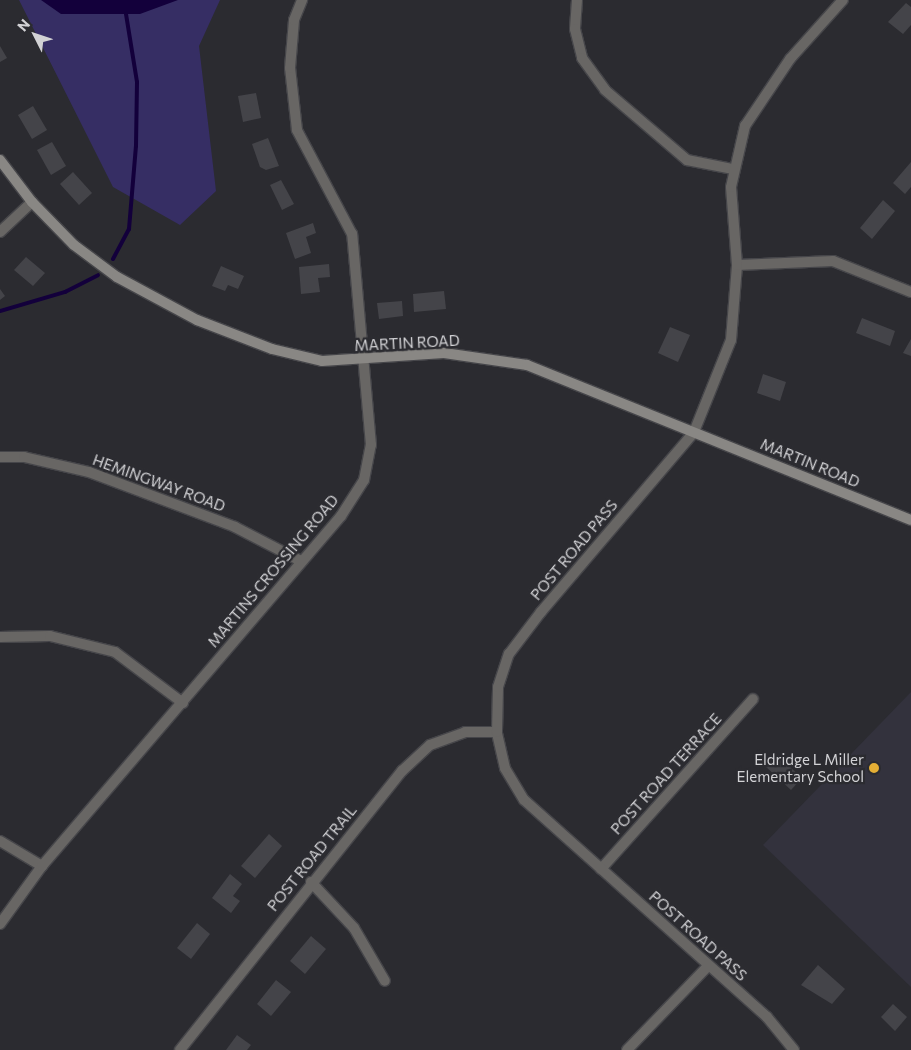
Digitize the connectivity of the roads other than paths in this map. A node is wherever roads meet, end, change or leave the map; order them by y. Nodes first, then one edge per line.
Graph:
1 (302, 0) edge
2 (577, 0) edge
3 (843, 0) edge
4 (0, 160) edge
5 (733, 170) junction
6 (32, 202) junction
7 (0, 232) edge
8 (738, 265) junction
9 (911, 291) edge
10 (362, 361) junction
11 (694, 432) junction
12 (0, 457) edge
13 (911, 520) edge
14 (301, 561) junction
15 (0, 637) edge
16 (753, 700) dead end
17 (183, 703) junction
18 (497, 732) junction
19 (0, 841) edge
20 (42, 866) junction
21 (601, 869) junction
22 (311, 882) junction
23 (0, 924) edge
24 (708, 966) junction
25 (385, 981) dead end
26 (180, 1050) edge
27 (627, 1050) edge
28 (794, 1050) edge

1 - 10 street, MARTINS CROSSING ROAD
2 - 5 street
3 - 5 street, POST ROAD PASS
4 - 6 street, MARTIN ROAD
5 - 8 street, POST ROAD PASS
6 - 7 street
6 - 10 street, MARTIN ROAD
8 - 9 street
8 - 11 street, POST ROAD PASS
10 - 11 street, MARTIN ROAD
10 - 14 street, MARTINS CROSSING ROAD
11 - 13 street, MARTIN ROAD
11 - 18 street, POST ROAD PASS
12 - 14 street, HEMINGWAY ROAD
14 - 17 street, MARTINS CROSSING ROAD
15 - 17 street
16 - 21 street, POST ROAD TERRACE
17 - 20 street, MARTINS CROSSING ROAD
18 - 21 street, POST ROAD PASS
18 - 22 street, POST ROAD TRAIL
19 - 20 street
20 - 23 street, MARTINS CROSSING ROAD
21 - 24 street, POST ROAD PASS
22 - 25 street
22 - 26 street, POST ROAD TRAIL
24 - 27 street
24 - 28 street, POST ROAD PASS

